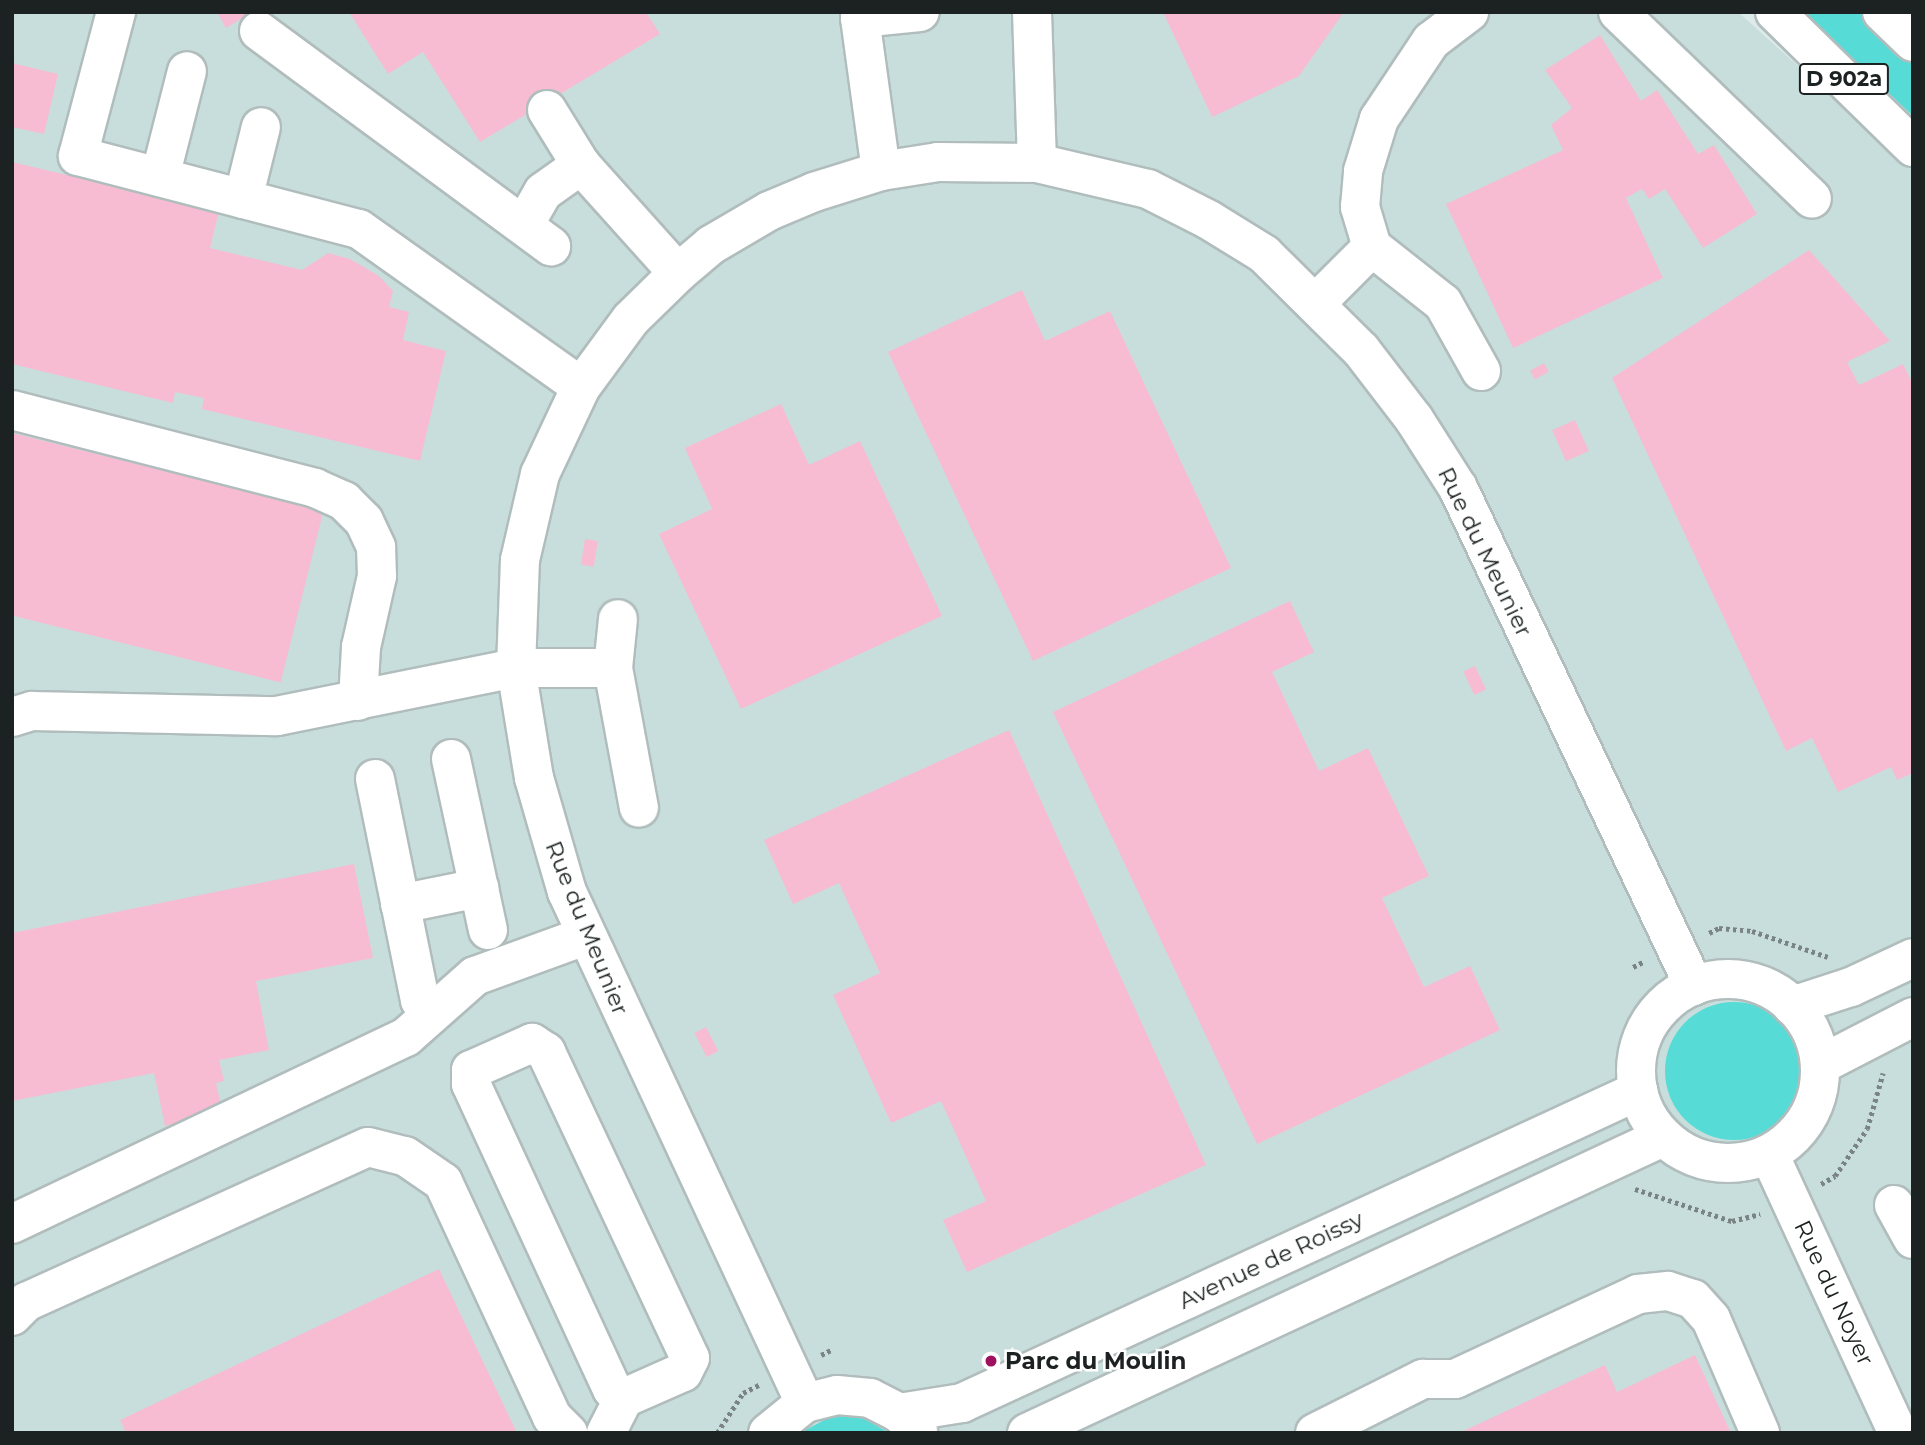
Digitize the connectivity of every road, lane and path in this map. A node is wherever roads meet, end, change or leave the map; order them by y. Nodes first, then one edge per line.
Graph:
1 (116, 12) edge
2 (920, 12) edge
3 (1032, 12) edge
4 (1469, 12) edge
5 (1618, 12) edge
6 (1775, 12) edge
7 (1882, 12) edge
8 (259, 31) dead end
9 (1913, 42) edge
10 (187, 71) dead end
11 (547, 110) dead end
12 (261, 127) dead end
13 (1913, 146) edge
14 (1037, 163) junction
15 (581, 165) junction
16 (881, 172) junction
17 (160, 177) junction
18 (243, 199) junction
19 (1812, 199) dead end
20 (1373, 247) junction
21 (678, 273) junction
22 (1317, 302) junction
23 (1481, 371) dead end
24 (581, 387) junction
25 (12, 410) edge
26 (618, 619) dead end
27 (516, 668) junction
28 (614, 668) junction
29 (358, 701) junction
30 (12, 717) edge
31 (451, 759) dead end
32 (375, 779) dead end
33 (639, 808) dead end
34 (479, 888) junction
35 (400, 904) junction
36 (488, 930) dead end
37 (585, 936) junction
38 (1673, 950) junction
39 (1913, 958) edge
40 (1633, 967) dead end
41 (1694, 986) junction
42 (1851, 987) junction
43 (1792, 1006) junction
44 (429, 1014) junction
45 (1913, 1017) edge
46 (1871, 1037) junction
47 (1820, 1065) junction
48 (1638, 1091) junction
49 (1663, 1137) junction
50 (1769, 1154) junction
51 (1614, 1158) junction
52 (1792, 1202) junction
53 (1894, 1205) dead end
54 (12, 1224) edge
55 (1913, 1239) edge
56 (12, 1316) edge
57 (624, 1398) junction
58 (805, 1403) junction
59 (909, 1423) edge
60 (568, 1433) edge
61 (606, 1433) edge
62 (768, 1433) edge
63 (1027, 1433) edge
64 (1315, 1433) edge
65 (1760, 1433) edge
66 (1898, 1433) edge

1 - 17 street
2 - 16 street
3 - 14 street
4 - 20 street
5 - 19 street
6 - 13 street, D 902a
7 - 9 street, D 902a
8 - 15 street
10 - 17 street
11 - 15 street
12 - 18 street
14 - 16 street, Rue du Meunier
14 - 22 street, Rue du Meunier
15 - 21 street
16 - 21 street, Rue du Meunier
17 - 18 street
18 - 24 street
20 - 22 street
20 - 23 street
21 - 24 street, Rue du Meunier
22 - 38 street, Rue du Meunier
24 - 27 street, Rue du Meunier
25 - 29 street
26 - 28 street
27 - 28 street
27 - 29 street
27 - 37 street, Rue du Meunier
28 - 33 street
29 - 30 street
31 - 34 street
32 - 35 street
34 - 35 street
34 - 36 street
35 - 44 street
37 - 44 street
37 - 58 street, Rue du Meunier
38 - 40 path
38 - 41 street, Rue du Meunier
38 - 42 path
39 - 42 street
41 - 43 street
41 - 48 street
42 - 43 street
43 - 47 street
44 - 54 street
45 - 46 street
46 - 47 street
46 - 52 path
47 - 50 street
48 - 49 street
48 - 59 street, Avenue de Roissy
49 - 50 street
49 - 51 street
50 - 52 street, Rue du Noyer
51 - 52 path
51 - 63 street
52 - 66 street, Rue du Noyer
53 - 55 street
56 - 60 street
57 - 57 street
57 - 61 street
58 - 59 street
58 - 62 street
64 - 65 street

